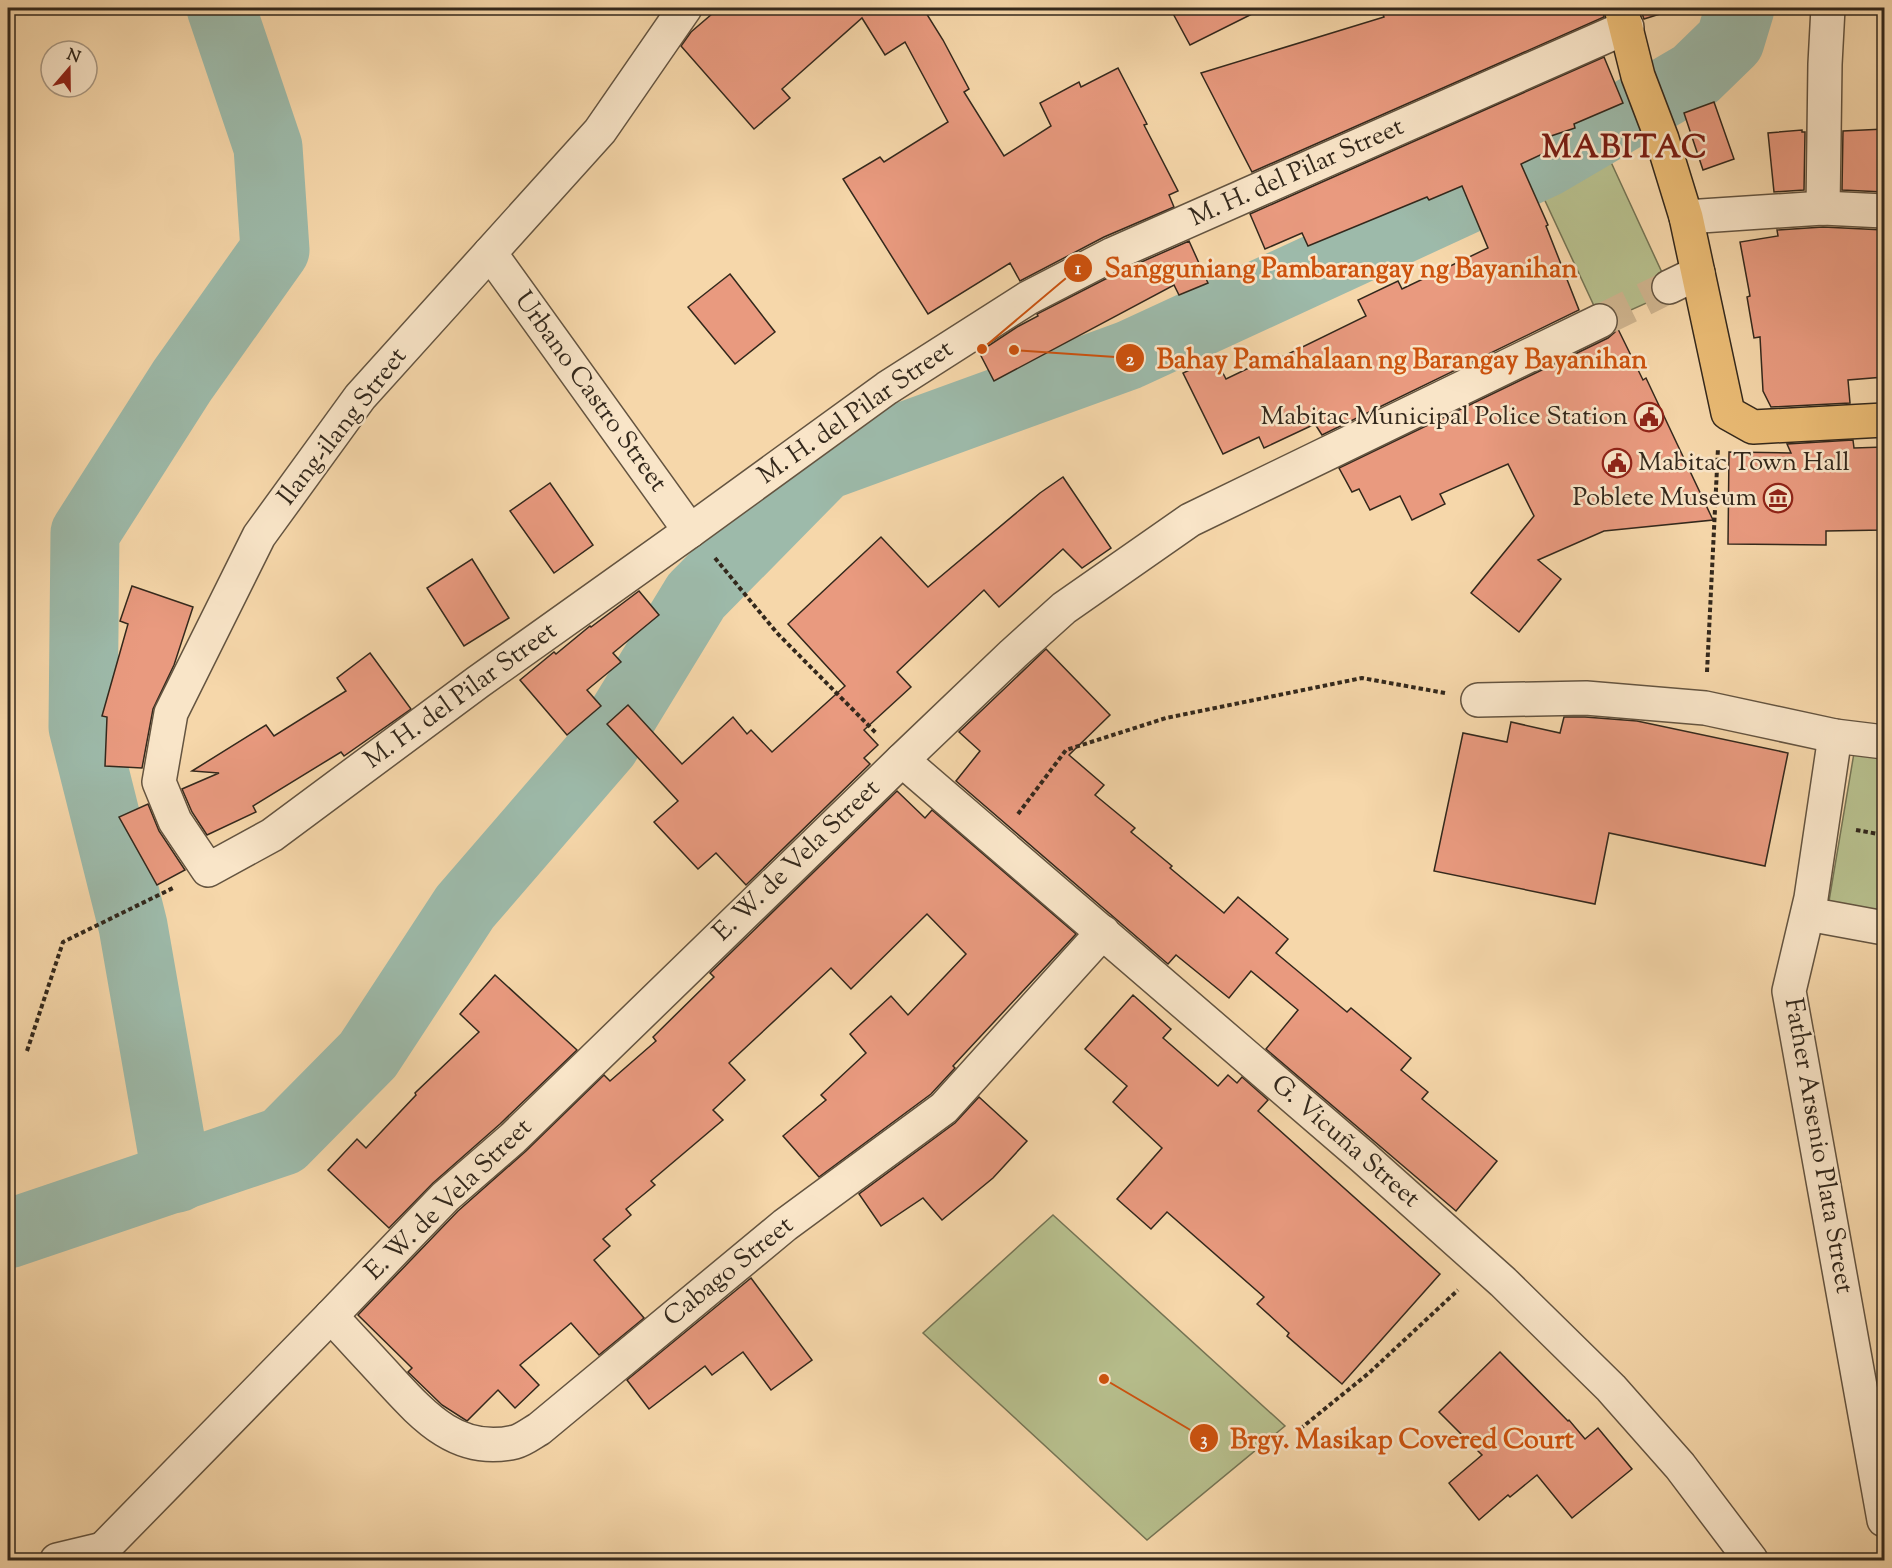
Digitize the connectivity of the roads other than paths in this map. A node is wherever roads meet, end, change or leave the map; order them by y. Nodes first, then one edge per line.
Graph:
1 (685, 8) edge
2 (1828, 8) edge
3 (1624, 17) edge
4 (1823, 208) junction
5 (1884, 211) edge
6 (1686, 217) junction
7 (490, 252) junction
8 (1698, 273) junction
9 (1669, 287) tunnel mouth
10 (1600, 321) tunnel mouth
11 (1884, 420) edge
12 (690, 531) junction
13 (1478, 700) road end
14 (1835, 736) junction
15 (1884, 742) edge
16 (902, 760) junction
17 (208, 870) joint
18 (1808, 914) junction
19 (1884, 928) edge
20 (1103, 932) junction
21 (332, 1316) junction
22 (1884, 1520) edge
23 (108, 1555) edge
24 (57, 1560) edge
25 (1751, 1560) edge

1 - 7 street, Ilang-ilang Street
2 - 4 street
3 - 6 main road
3 - 12 street, M. H. del Pilar Street
4 - 5 street
4 - 6 street
6 - 8 main road
7 - 12 street, Urbano Castro Street
7 - 17 street, Ilang-ilang Street
8 - 9 street
8 - 11 main road
10 - 16 street, E. W. de Vela Street
12 - 17 street, M. H. del Pilar Street
13 - 14 street
14 - 15 street
14 - 18 street, Father Arsenio Plata Street
16 - 20 street, G. Vicuña Street
16 - 21 street, E. W. de Vela Street
18 - 19 street
18 - 22 street, Father Arsenio Plata Street
20 - 21 street, Cabago Street
20 - 25 street, G. Vicuña Street
21 - 23 street, E. W. de Vela Street
23 - 24 street

